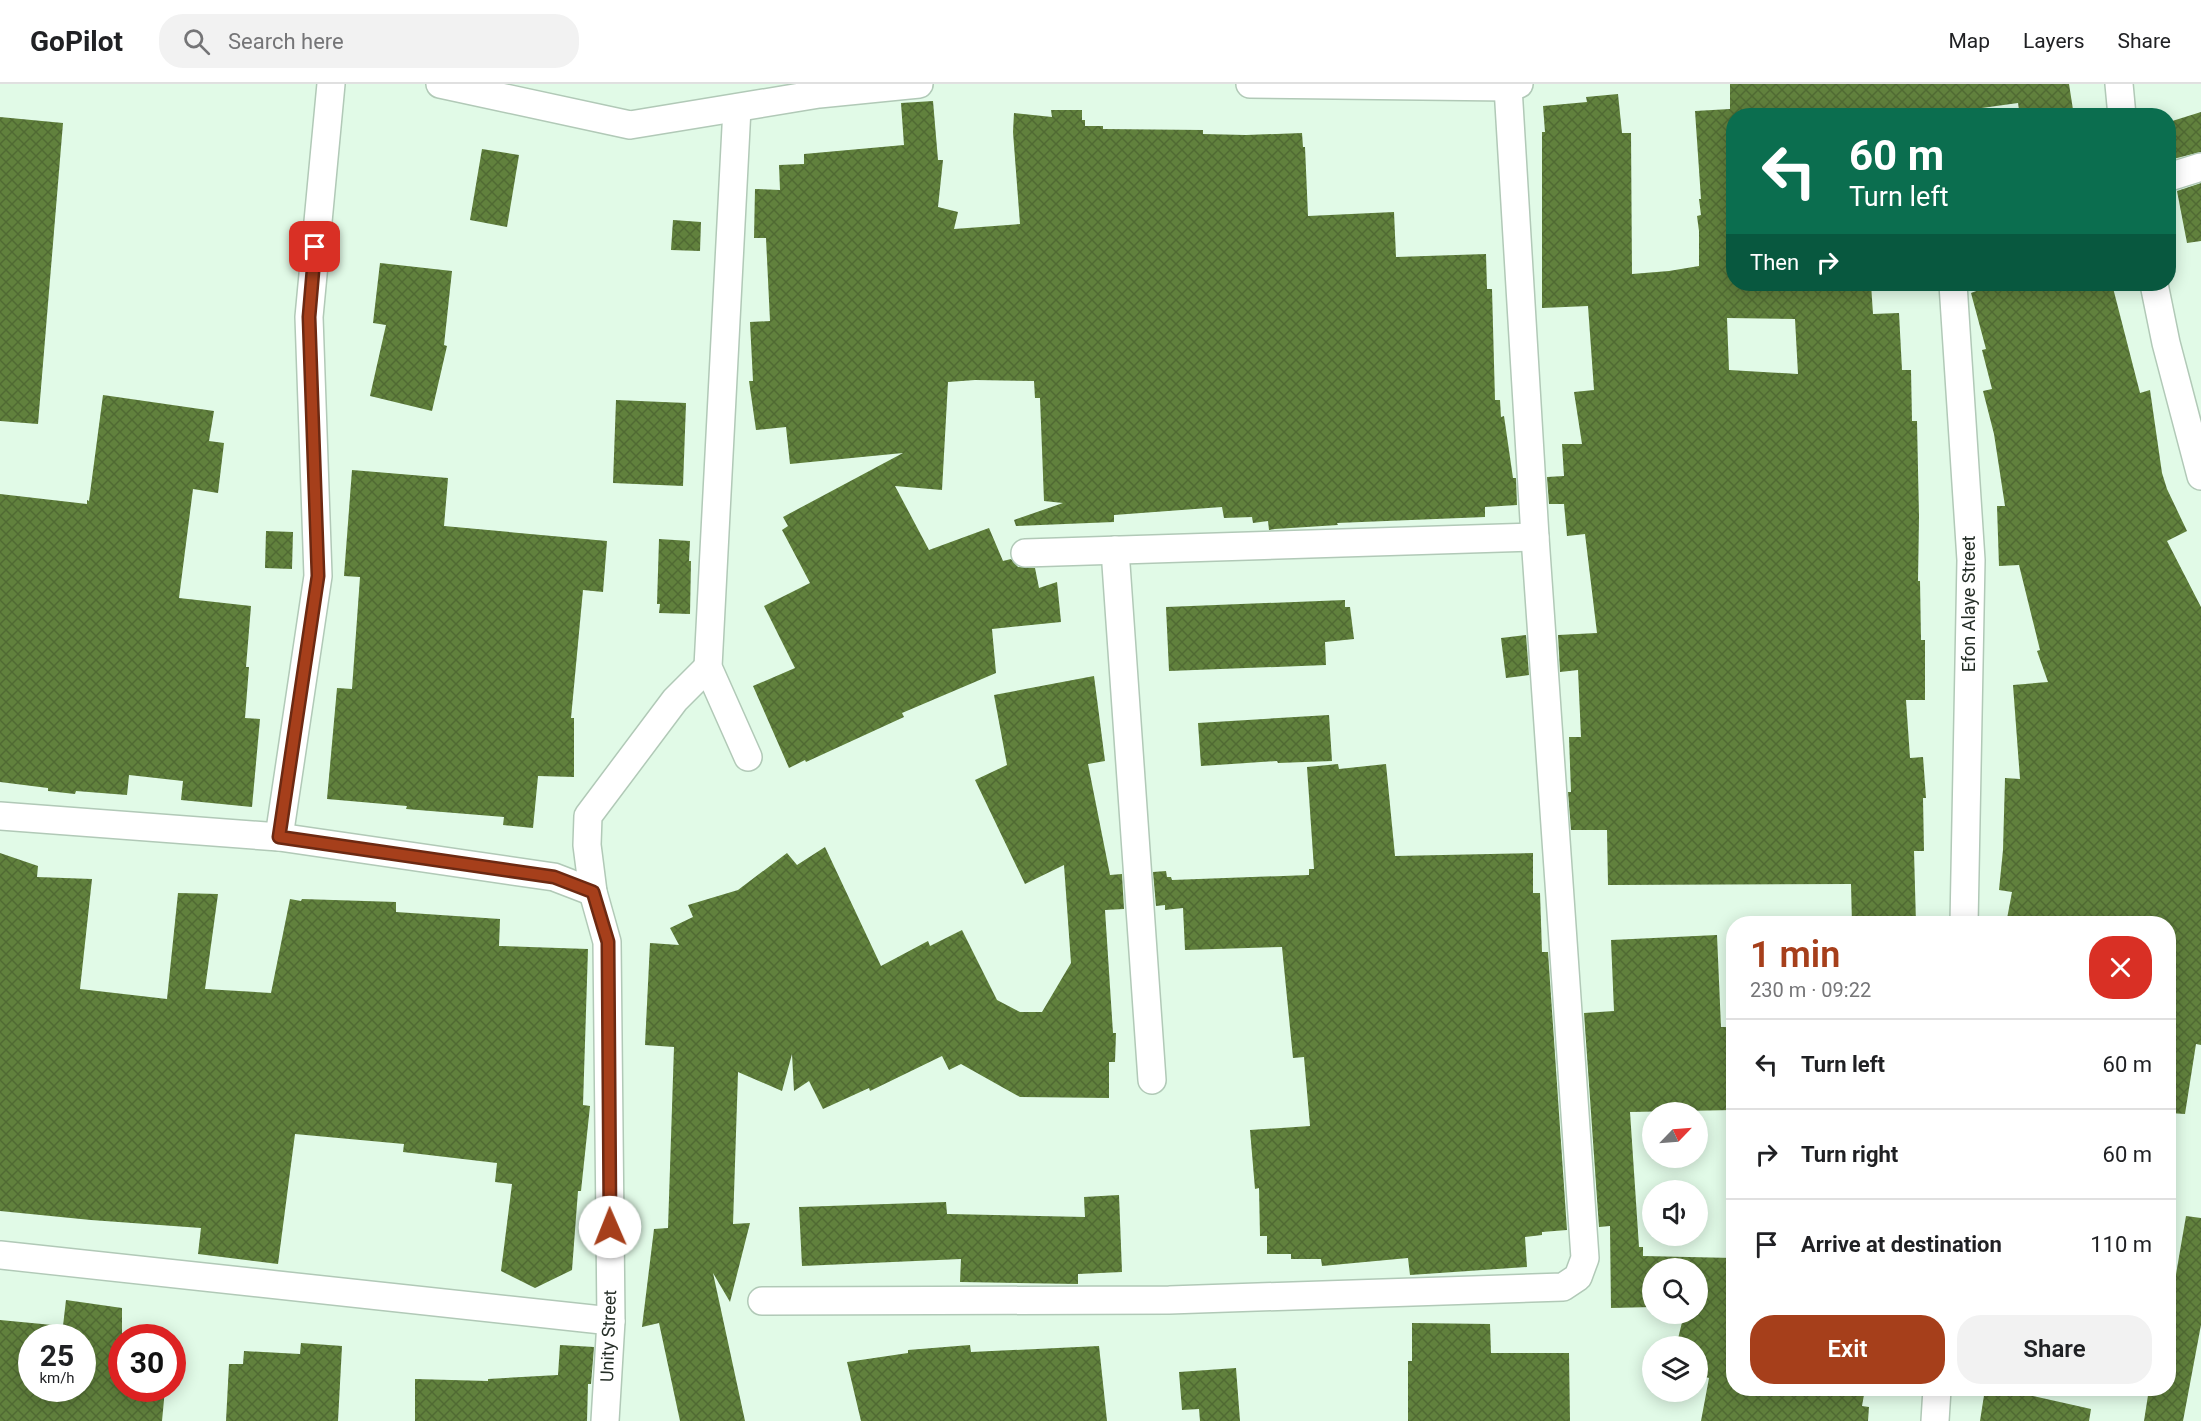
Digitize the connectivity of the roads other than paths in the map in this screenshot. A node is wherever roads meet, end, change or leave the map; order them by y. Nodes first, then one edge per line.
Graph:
1 (331, 84) edge
2 (440, 84) edge
3 (919, 84) edge
4 (1250, 84) edge
5 (2119, 84) edge
6 (1514, 86) edge
7 (737, 108) junction
8 (2121, 108) edge
9 (2201, 167) edge
10 (2176, 175) edge
11 (1953, 291) edge
12 (2155, 291) edge
13 (2201, 476) edge
14 (1535, 537) junction
15 (1115, 550) junction
16 (1025, 553) dead end
17 (708, 667) junction
18 (748, 757) dead end
19 (0, 816) edge
20 (279, 837) junction
21 (593, 892) junction
22 (1964, 916) edge
23 (1152, 1080) dead end
24 (0, 1255) edge
25 (762, 1301) dead end
26 (611, 1322) junction
27 (1937, 1396) edge
28 (604, 1421) edge
29 (1935, 1421) edge

1 - 20 street
2 - 7 street
3 - 7 street
4 - 6 street
5 - 8 street
6 - 14 street
7 - 17 street
9 - 10 street
11 - 22 street, Efon Alaye Street
12 - 13 street
14 - 15 street
14 - 25 street
15 - 16 street
15 - 23 street
17 - 18 street
17 - 21 street, Unity Street
19 - 20 street
20 - 21 street
21 - 26 street, Unity Street
24 - 26 street
26 - 28 street, Unity Street
27 - 29 street

